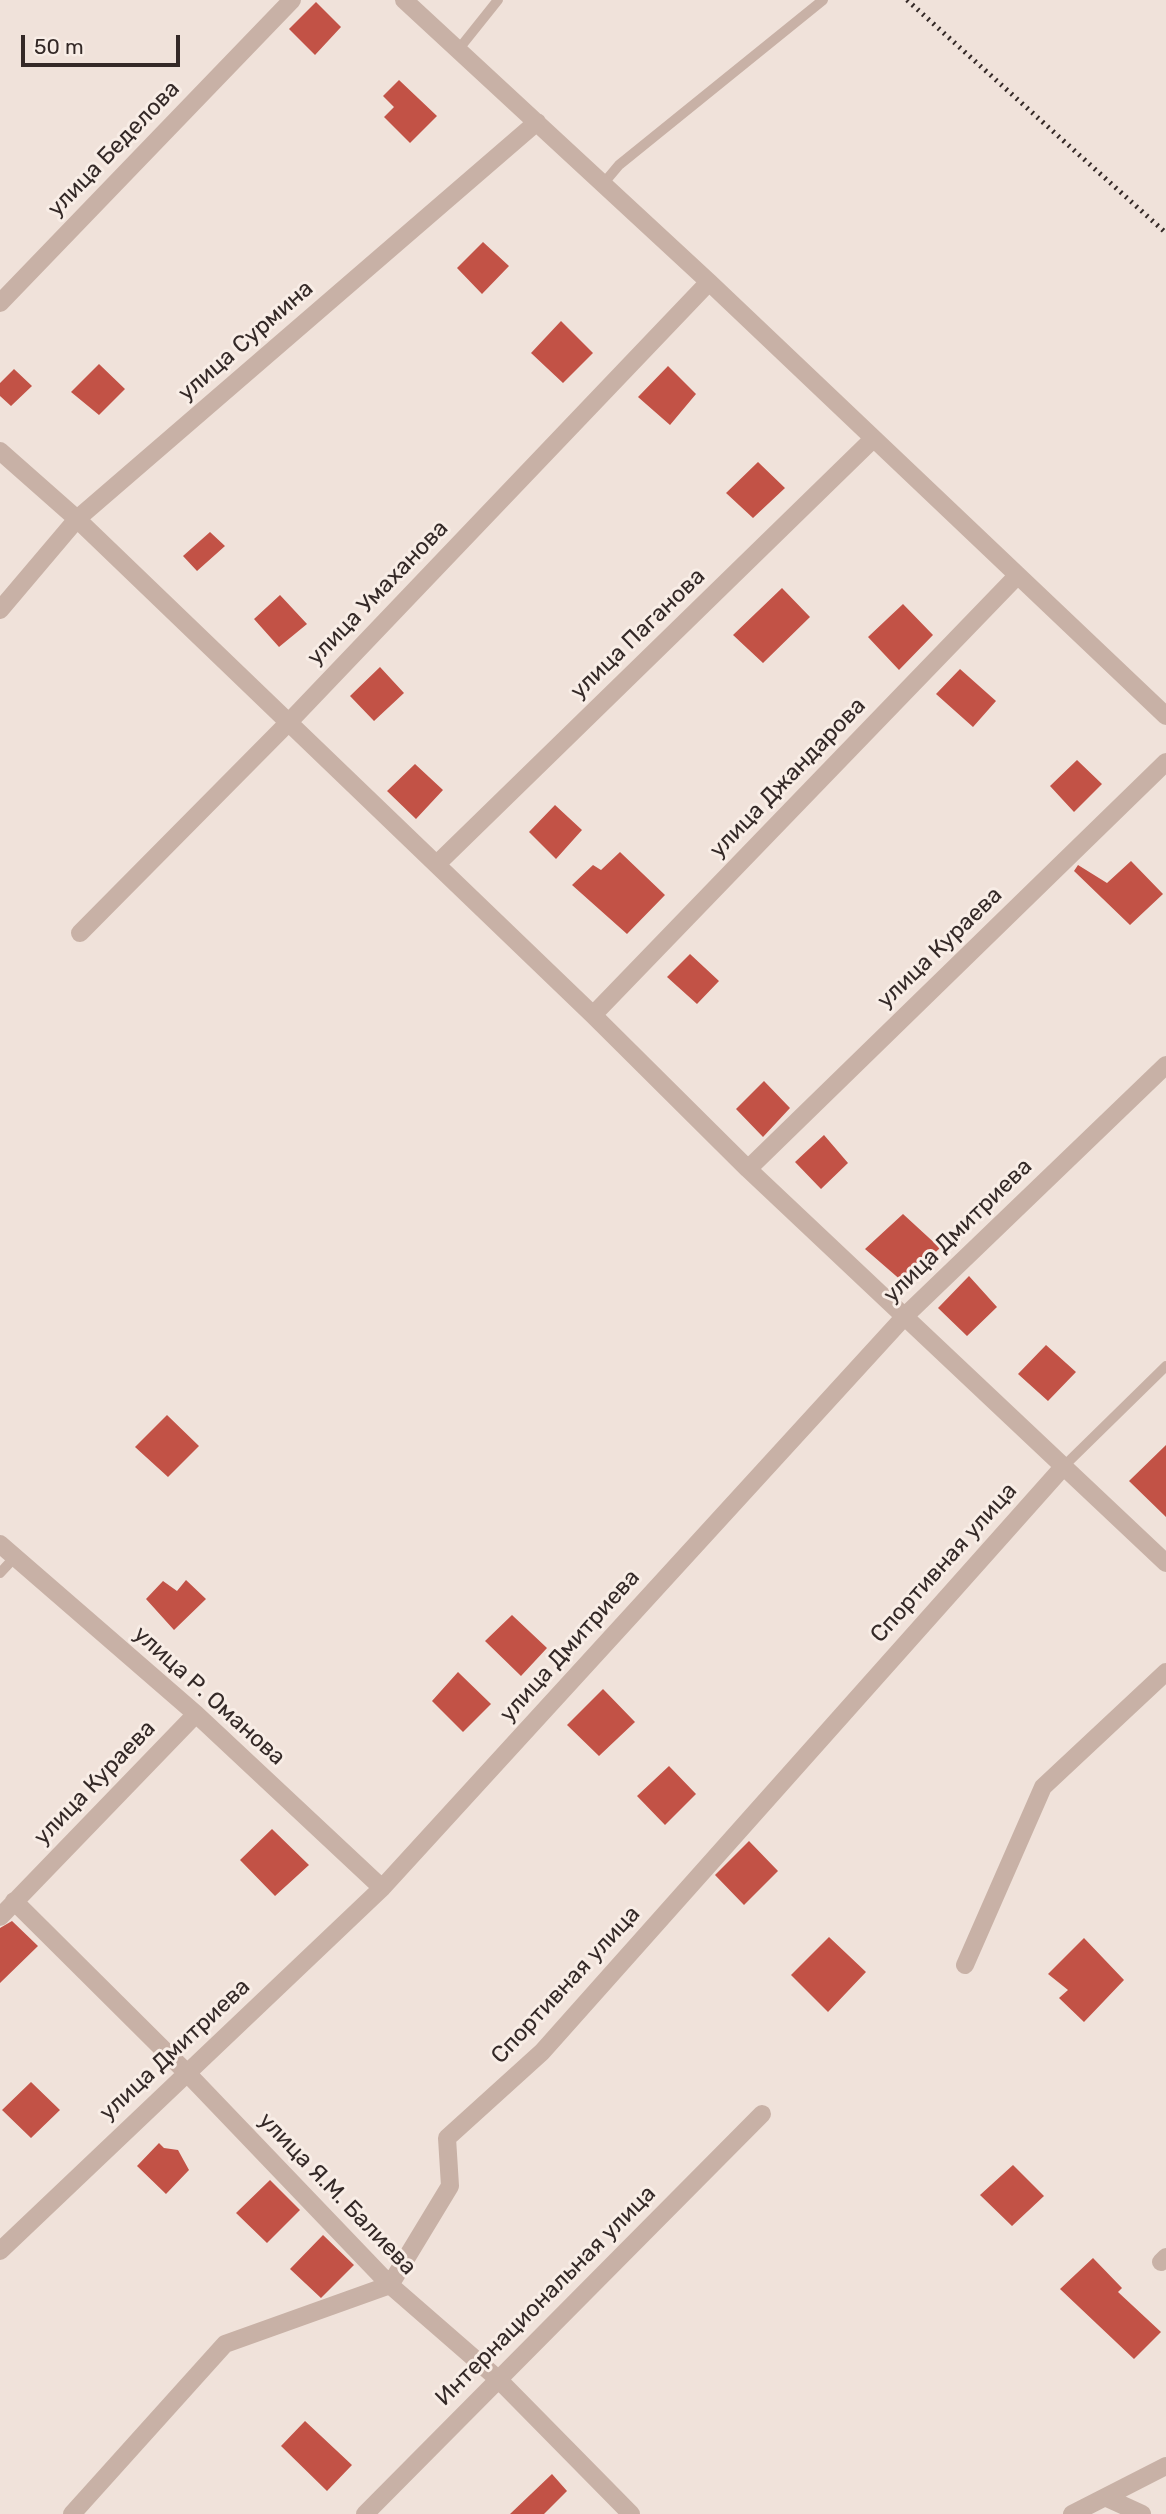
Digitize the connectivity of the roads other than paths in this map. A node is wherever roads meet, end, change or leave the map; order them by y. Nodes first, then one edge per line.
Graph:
1 (292, 0) edge
2 (404, 0) edge
3 (498, 0) edge
4 (823, 0) edge
5 (458, 50) junction
6 (537, 122) junction
7 (603, 184) junction
8 (709, 282) junction
9 (0, 303) edge
10 (873, 439) junction
11 (0, 450) edge
12 (77, 519) junction
13 (1017, 576) junction
14 (0, 610) edge
15 (1166, 716) edge
16 (289, 722) junction
17 (1166, 762) edge
18 (437, 864) junction
19 (80, 933) dead end
20 (593, 1014) junction
21 (1166, 1065) edge
22 (748, 1169) junction
23 (906, 1315) junction
24 (1166, 1366) edge
25 (1064, 1466) junction
26 (0, 1544) edge
27 (14, 1558) junction
28 (1166, 1563) edge
29 (0, 1573) edge
30 (1166, 1672) edge
31 (196, 1714) junction
32 (382, 1888) junction
33 (14, 1901) junction
34 (0, 1917) edge
35 (965, 1965) dead end
36 (187, 2073) junction
37 (762, 2114) dead end
38 (0, 2251) edge
39 (390, 2285) junction
40 (498, 2379) junction
41 (1166, 2466) edge
42 (1107, 2498) junction
43 (72, 2514) edge
44 (365, 2514) edge
45 (631, 2514) edge
46 (1072, 2514) edge
47 (1142, 2514) edge

1 - 9 street, улица Беделова
2 - 5 street
3 - 5 lane
4 - 7 lane
5 - 6 street
6 - 7 street
6 - 12 street, улица Сурмина
7 - 8 street
8 - 10 street
8 - 16 street, улица Умаханова
10 - 13 street
10 - 18 street, улица Паганова
11 - 12 street
12 - 14 street, улица Сурмина
12 - 16 street
13 - 15 street
13 - 20 street, улица Джандарова
16 - 18 street
16 - 19 street, улица Умаханова
17 - 22 street, улица Кураева
18 - 20 street
20 - 22 street
21 - 23 street, улица Дмитриева
22 - 23 street
23 - 25 street
23 - 32 street, улица Дмитриева
24 - 25 lane
25 - 28 street
25 - 39 street, Спортивная улица
26 - 27 street, улица Р. Оманова
27 - 29 lane
27 - 31 street, улица Р. Оманова
30 - 35 street
31 - 32 street, улица Р. Оманова
31 - 33 street, улица Кураева
32 - 36 street, улица Дмитриева
33 - 34 street, улица Кураева
33 - 36 street, улица Я.М. Балиева
36 - 38 street, улица Дмитриева
36 - 39 street, улица Я.М. Балиева
37 - 40 street, Интернациональная улица
39 - 40 street, улица Я.М. Балиева
39 - 43 street
40 - 44 street, Интернациональная улица
40 - 45 street, улица Я.М. Балиева
41 - 42 street
42 - 46 street
42 - 47 street

